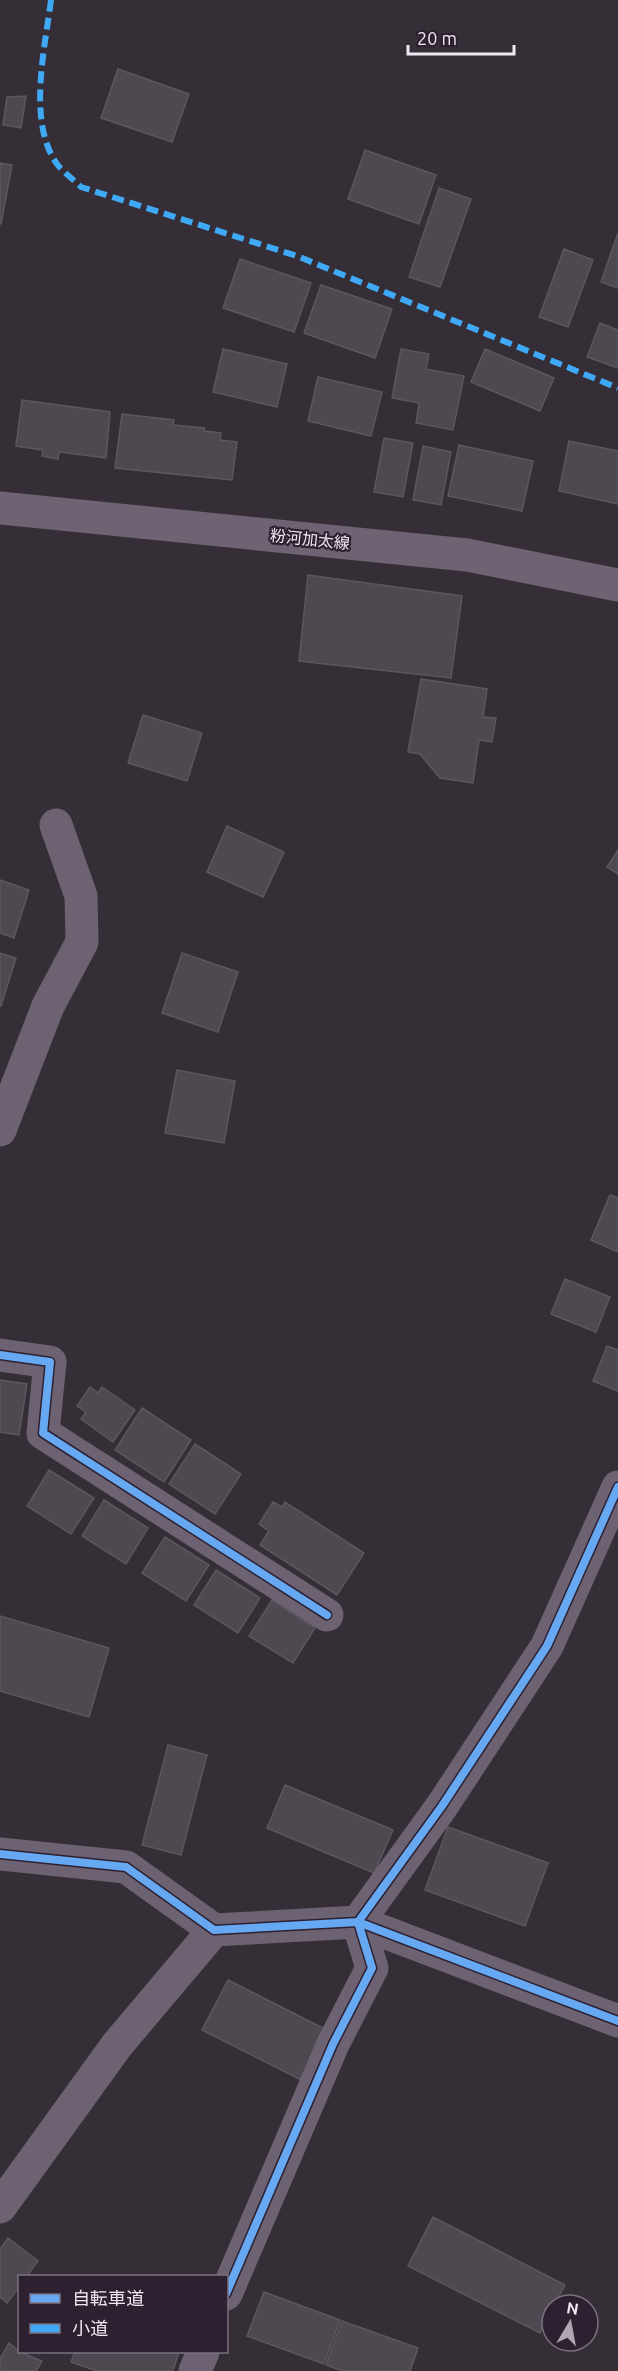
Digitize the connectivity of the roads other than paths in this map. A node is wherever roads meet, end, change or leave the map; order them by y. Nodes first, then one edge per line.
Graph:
1 (0, 508) edge
2 (618, 585) edge
3 (56, 825) dead end
4 (0, 1130) edge
5 (0, 1355) edge
6 (618, 1487) edge
7 (327, 1615) dead end
8 (0, 1854) edge
9 (357, 1922) junction
10 (214, 1930) junction
11 (618, 2021) edge
12 (0, 2206) edge
13 (228, 2289) edge
14 (203, 2353) edge
15 (195, 2371) edge

1 - 2 main road, 粉河加太線
3 - 4 street
5 - 7 street
6 - 9 street
8 - 10 street
9 - 10 street
9 - 11 street
9 - 13 street
10 - 12 street
14 - 15 street

